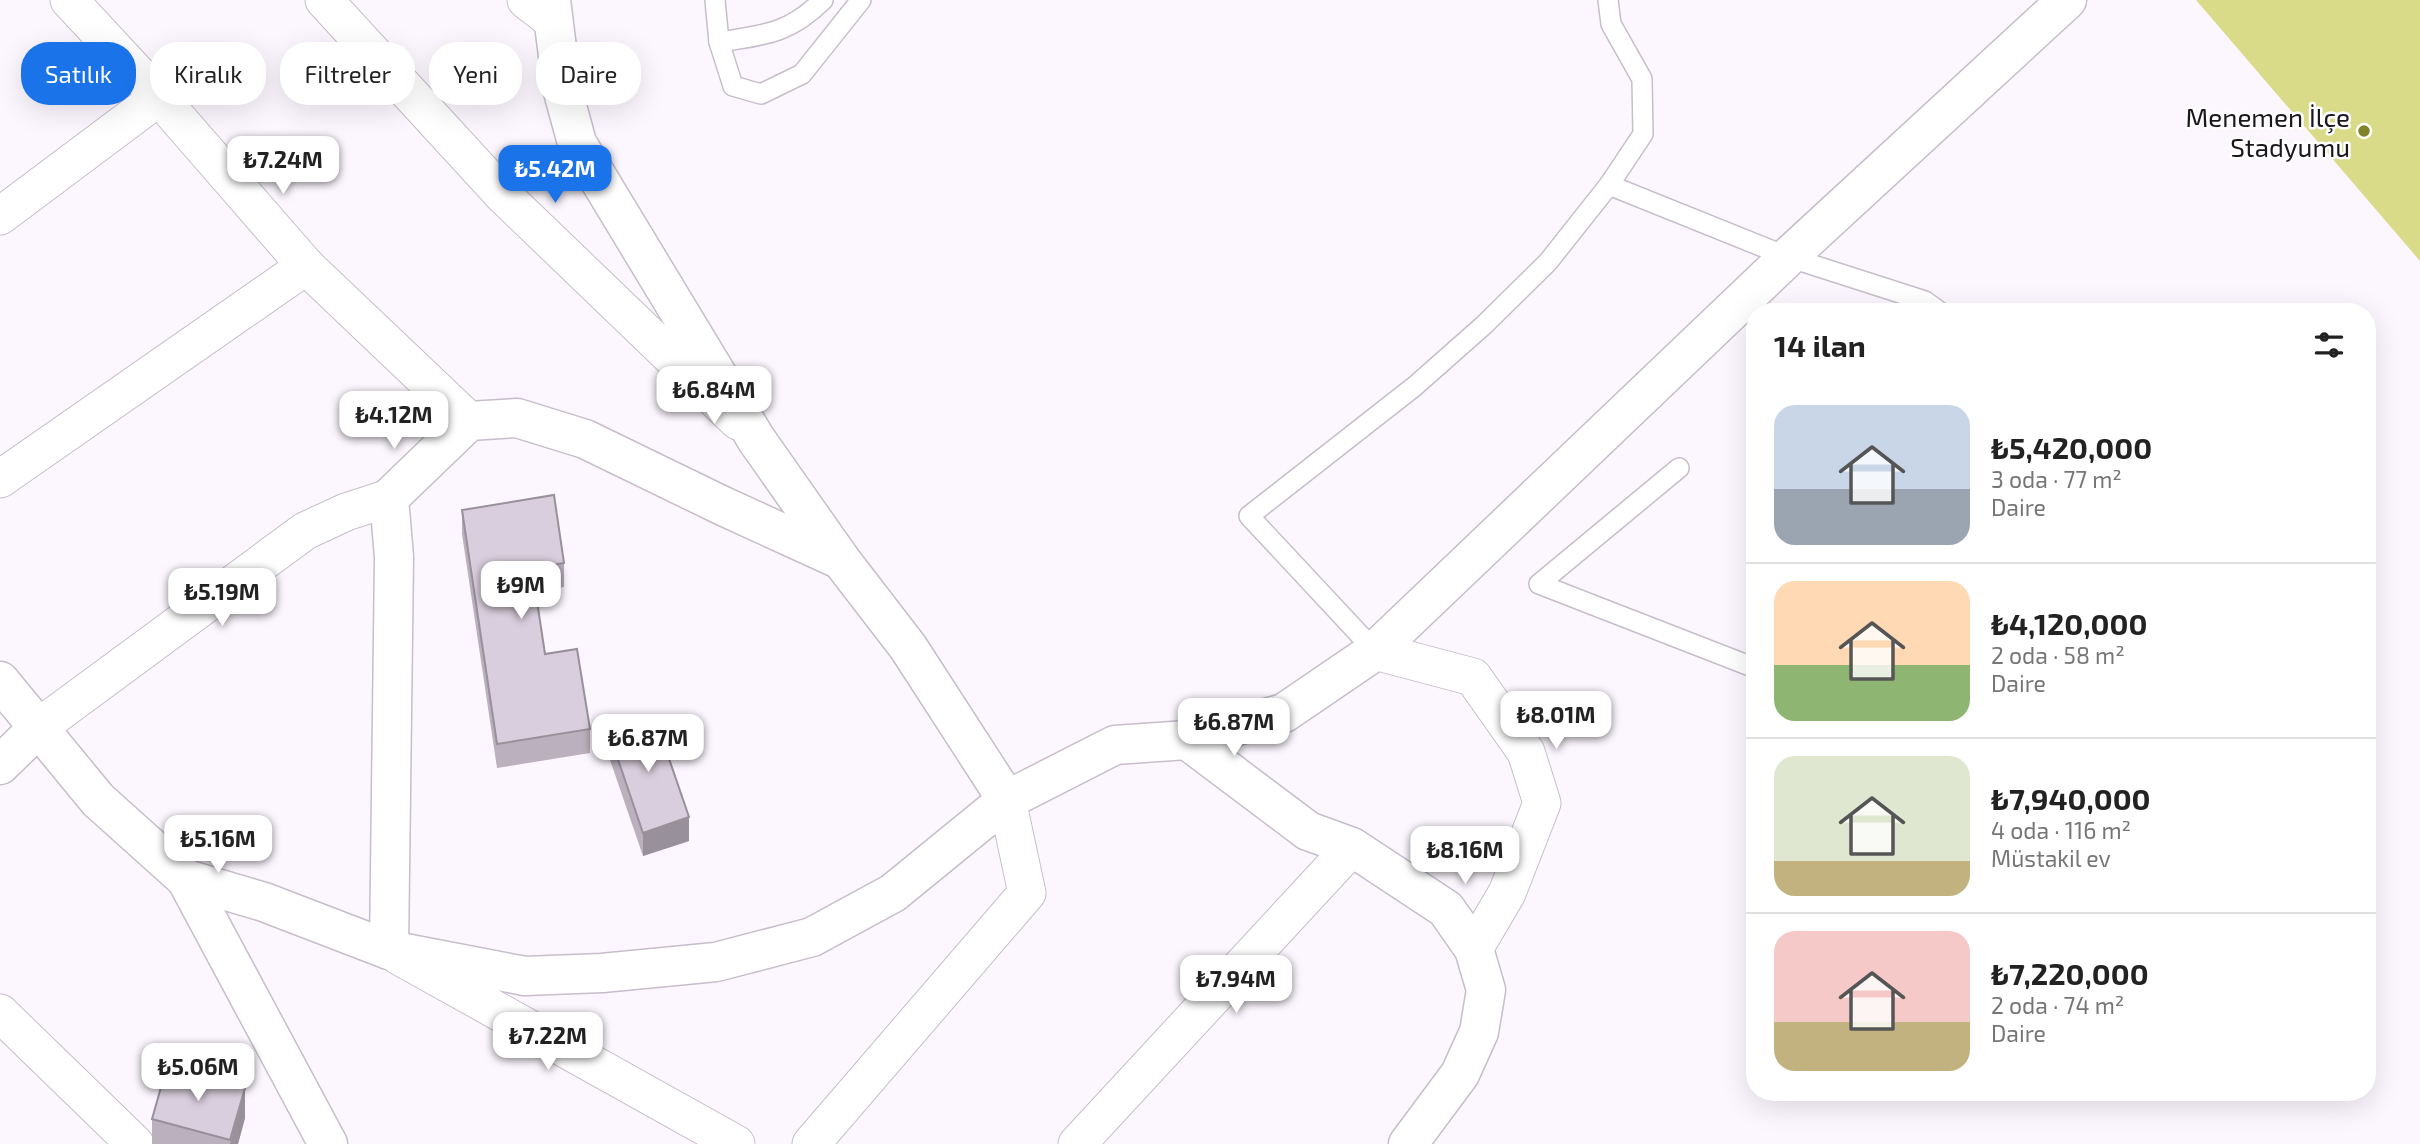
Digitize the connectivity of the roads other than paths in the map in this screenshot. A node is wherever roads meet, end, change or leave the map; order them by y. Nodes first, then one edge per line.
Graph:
1 (69, 0) edge
2 (324, 0) edge
3 (715, 0) edge
4 (823, 0) edge
5 (861, 0) edge
6 (1608, 0) edge
7 (2067, 0) edge
8 (543, 7) edge
9 (719, 42) junction
10 (150, 87) edge
11 (150, 104) edge
12 (166, 105) edge
13 (1609, 185) junction
14 (0, 216) edge
15 (1788, 257) junction
16 (306, 266) junction
17 (1928, 303) edge
18 (469, 421) junction
19 (756, 439) junction
20 (1679, 468) dead end
21 (0, 479) edge
22 (389, 498) junction
23 (841, 560) junction
24 (1375, 652) junction
25 (1746, 665) edge
26 (0, 681) edge
27 (39, 727) junction
28 (1187, 740) junction
29 (0, 765) edge
30 (1007, 800) junction
31 (1352, 847) junction
32 (186, 879) junction
33 (1475, 949) junction
34 (389, 950) junction
35 (0, 1013) edge
36 (135, 1144) edge
37 (328, 1144) edge
38 (736, 1144) edge
39 (811, 1144) edge
40 (1077, 1144) edge
41 (1408, 1144) edge

1 - 10 street
2 - 19 street
3 - 9 lane
4 - 9 lane
5 - 9 lane
6 - 13 lane
7 - 15 street
8 - 19 street
11 - 14 street
12 - 16 street
13 - 15 lane
13 - 24 lane
15 - 17 lane
15 - 24 street
16 - 18 street
16 - 21 street
18 - 22 street
18 - 23 street
19 - 23 street
20 - 25 lane
22 - 27 street
22 - 34 street
23 - 30 street
24 - 28 street
24 - 33 street
26 - 27 street
27 - 29 street
27 - 32 street
28 - 30 street
28 - 31 street
30 - 34 street
30 - 39 street
31 - 33 street
31 - 40 street
32 - 34 street
32 - 37 street
33 - 41 street
34 - 38 street
35 - 36 street

